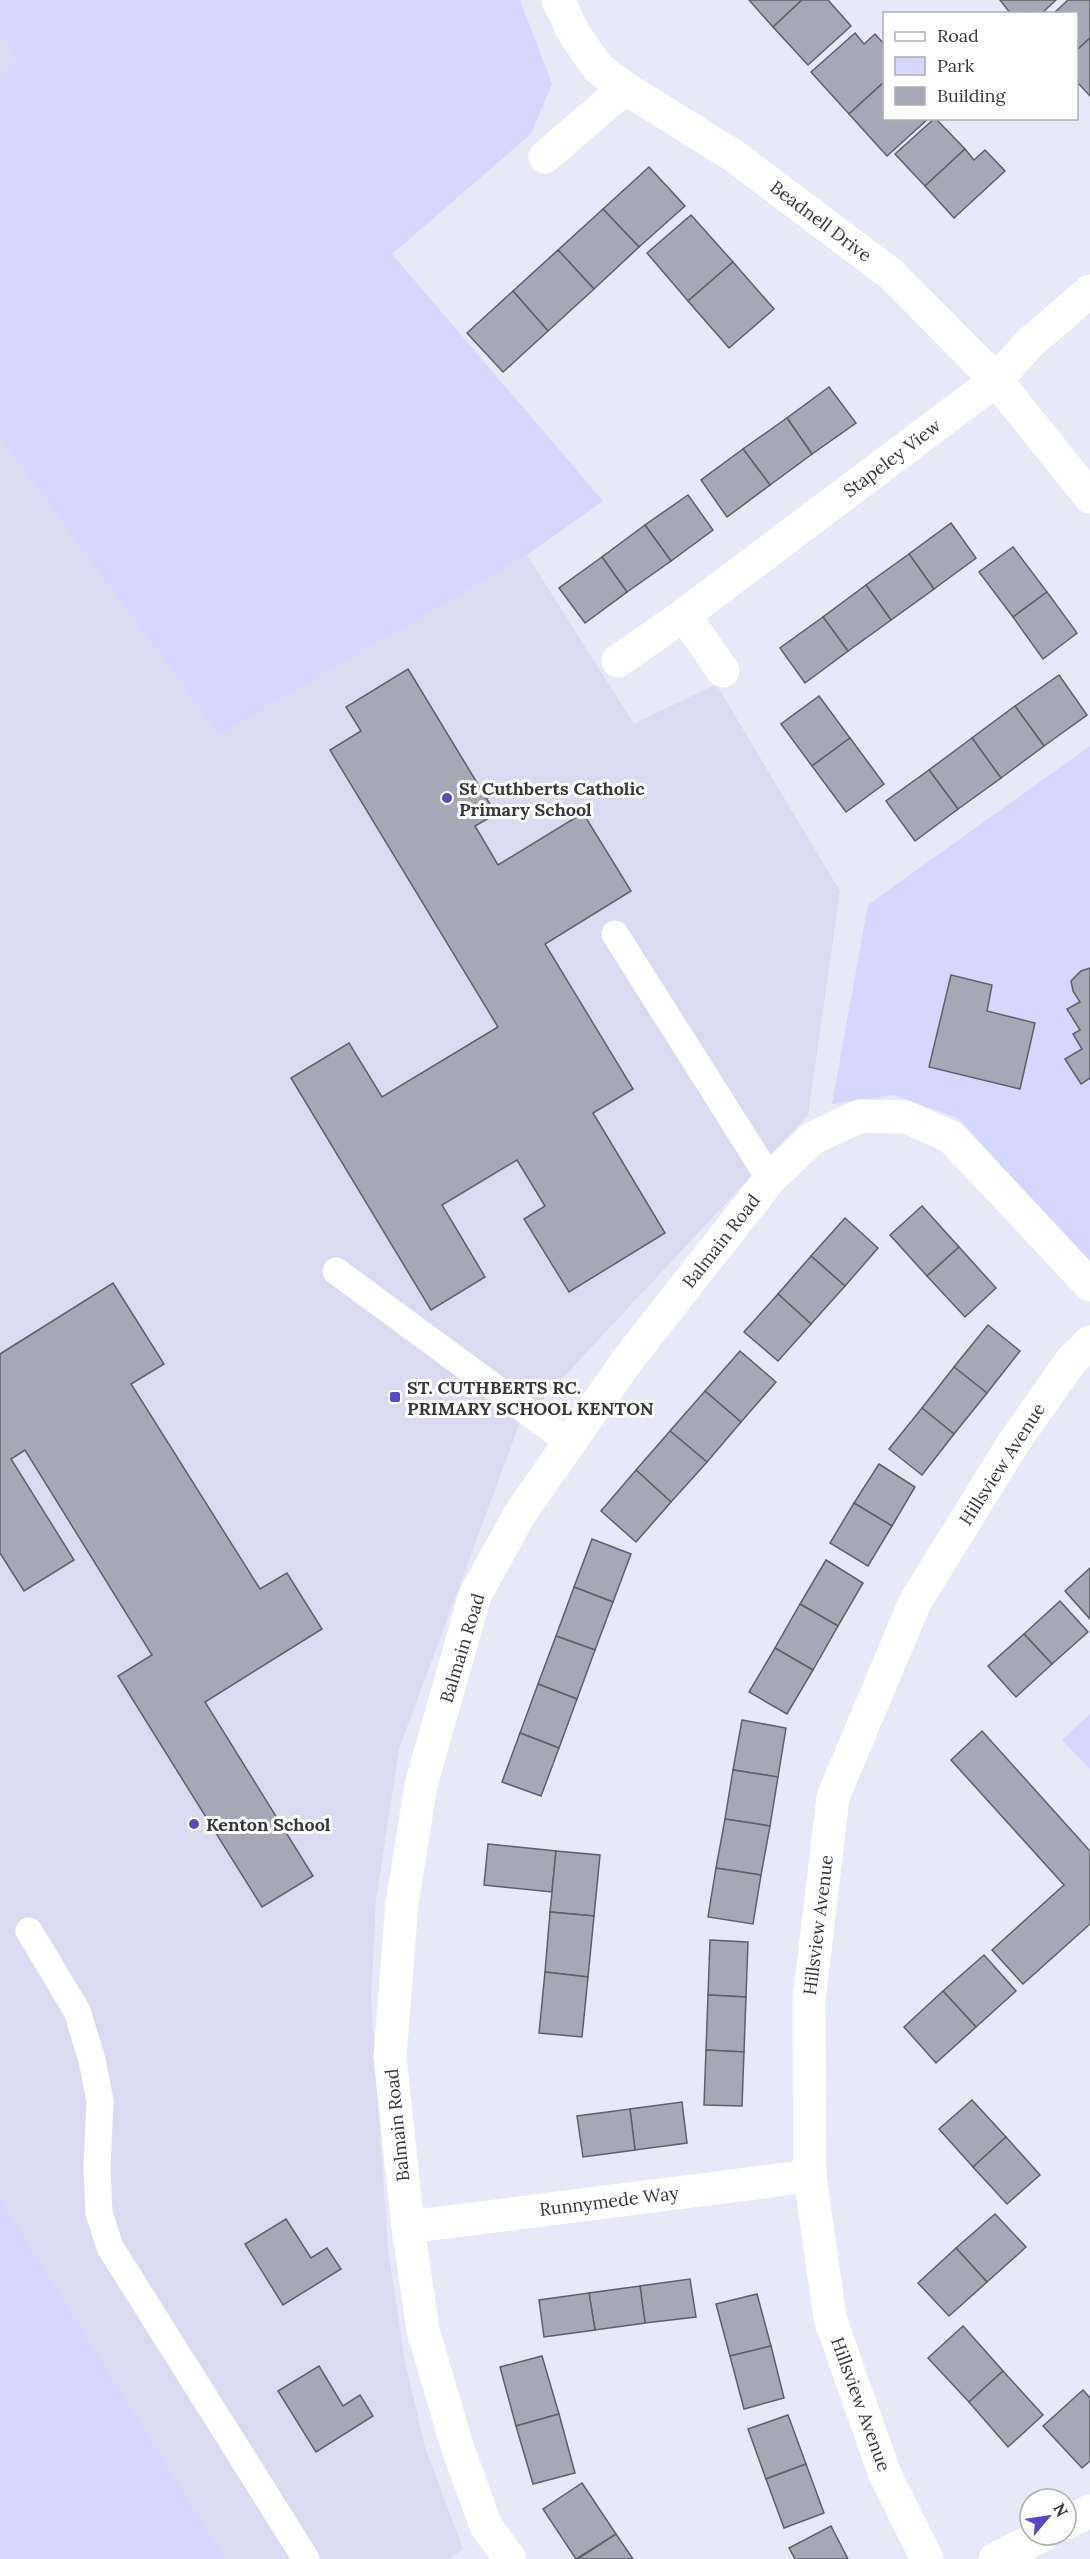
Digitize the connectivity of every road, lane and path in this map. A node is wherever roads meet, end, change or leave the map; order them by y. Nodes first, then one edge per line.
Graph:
1 (558, 0) edge
2 (625, 88) junction
3 (545, 157) dead end
4 (1090, 291) edge
5 (996, 380) junction
6 (1090, 497) edge
7 (684, 615) junction
8 (618, 661) dead end
9 (723, 671) dead end
10 (615, 934) dead end
11 (770, 1179) junction
12 (336, 1270) dead end
13 (1090, 1285) edge
14 (1090, 1342) edge
15 (570, 1443) junction
16 (29, 1931) dead end
17 (810, 2176) junction
18 (408, 2227) junction
19 (1019, 2547) edge
20 (306, 2559) edge
21 (510, 2559) edge
22 (927, 2559) edge
23 (995, 2559) edge

1 - 2 street, Beadnell Drive
2 - 3 street
2 - 5 street, Beadnell Drive
4 - 5 street, Stapeley View
5 - 6 street, Beadnell Drive
5 - 7 street, Stapeley View
7 - 8 street, Stapeley View
7 - 9 street
10 - 11 lane
11 - 13 street, Balmain Road
11 - 15 street, Balmain Road
12 - 15 lane
14 - 17 street, Hillsview Avenue
15 - 18 street, Balmain Road
16 - 20 lane
17 - 18 street, Runnymede Way
17 - 22 street, Hillsview Avenue
18 - 21 street, Balmain Road
19 - 23 street

